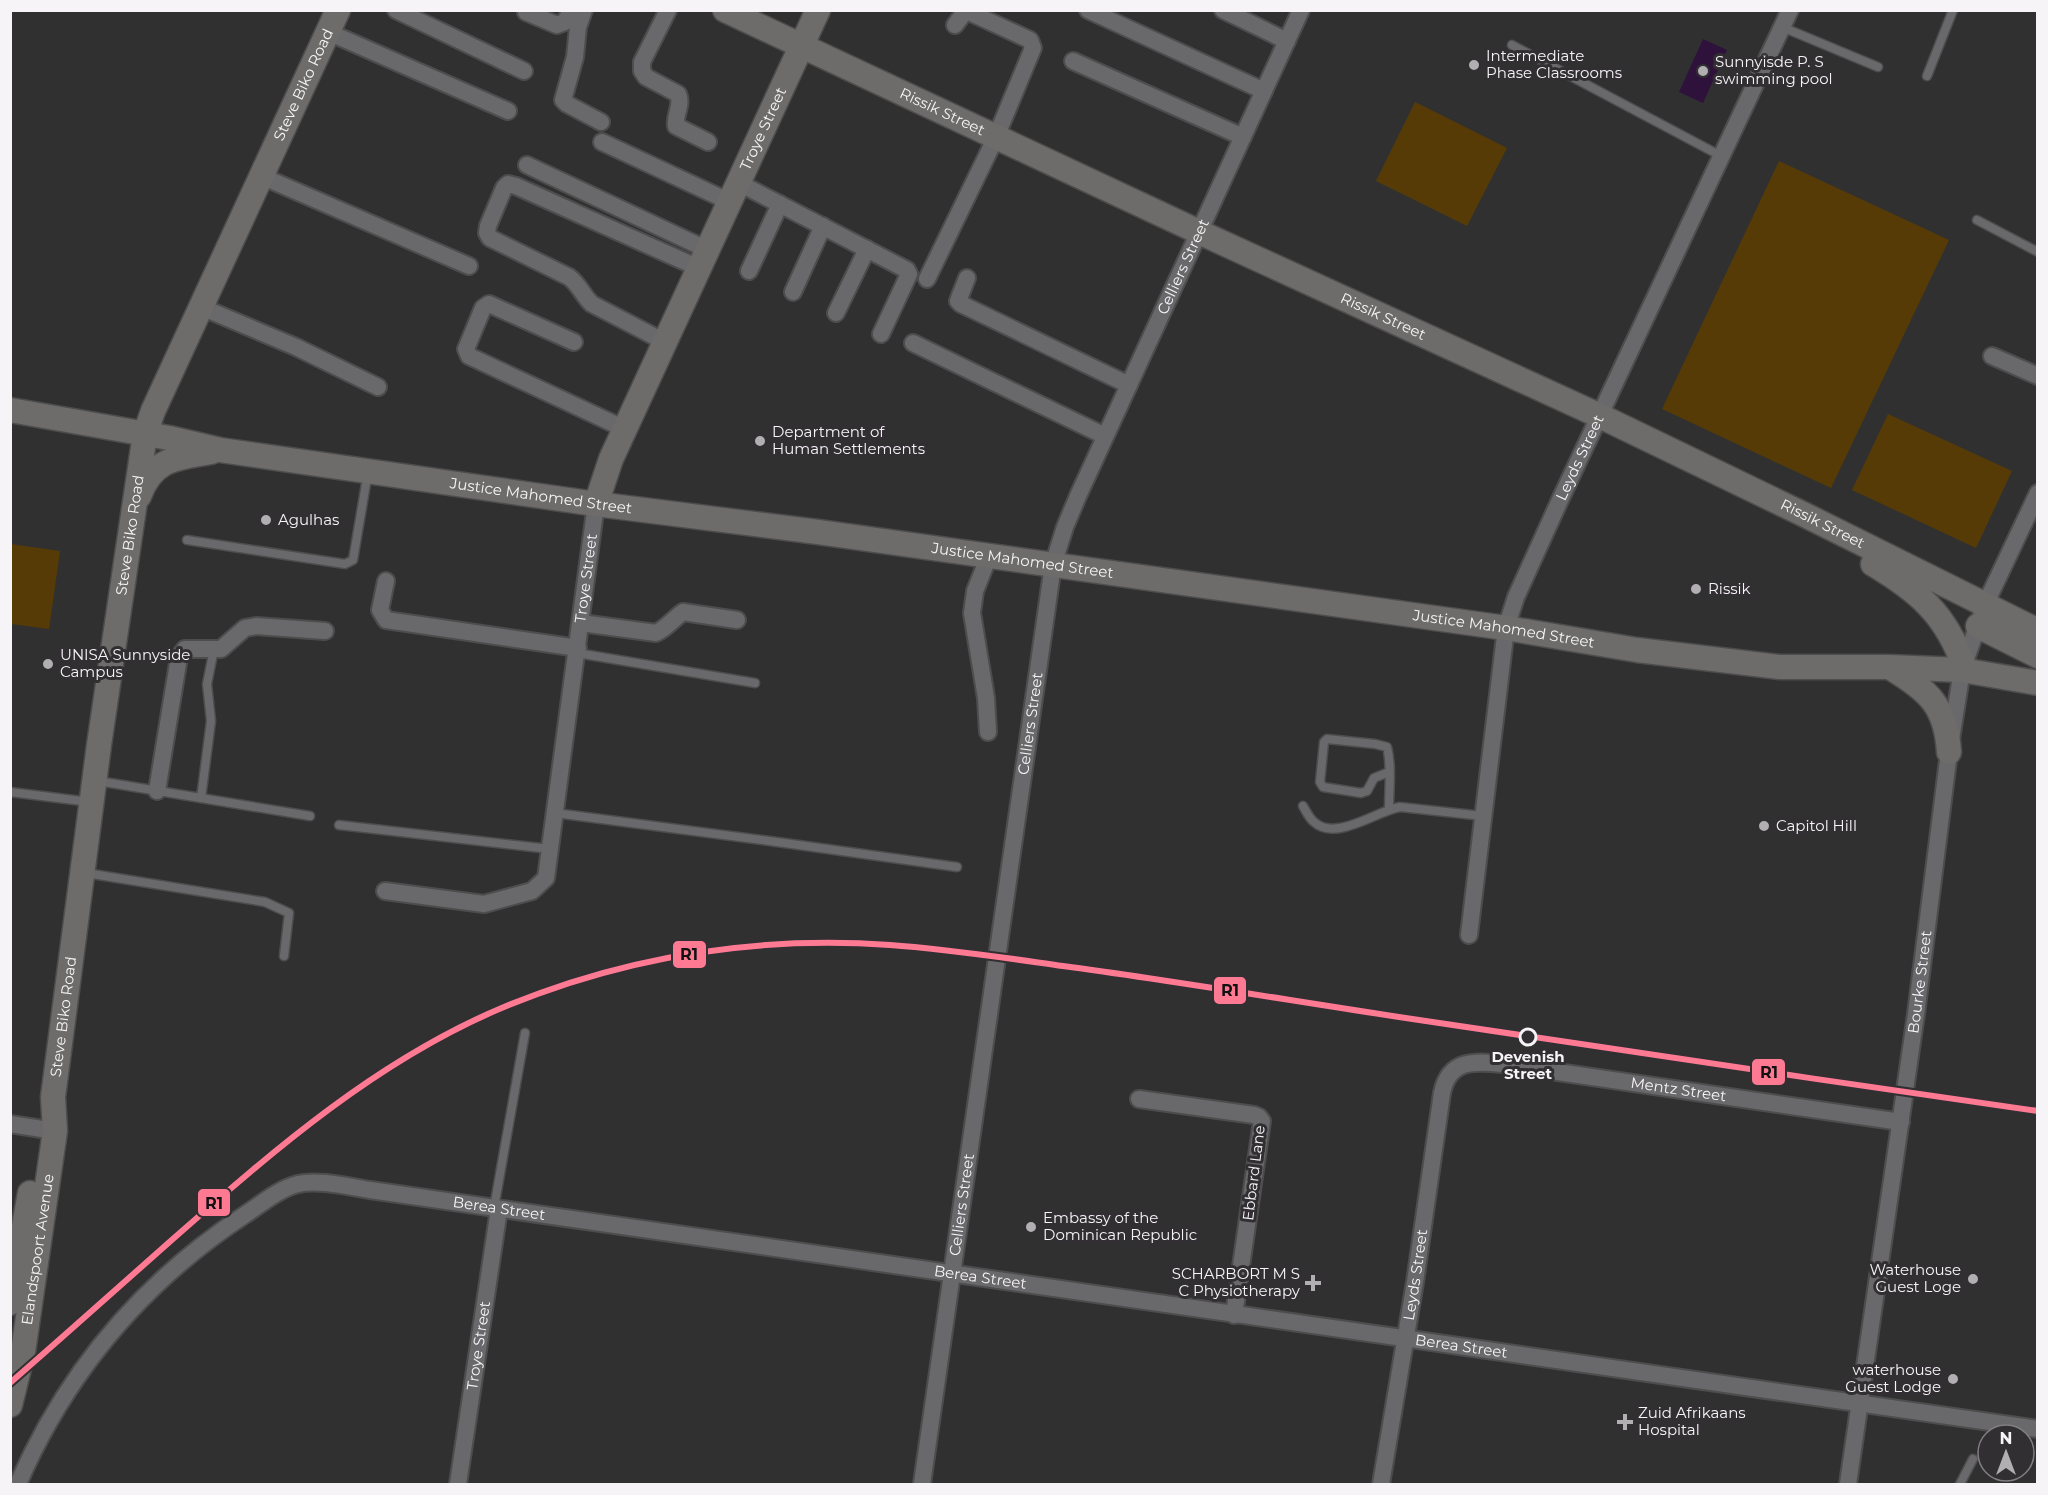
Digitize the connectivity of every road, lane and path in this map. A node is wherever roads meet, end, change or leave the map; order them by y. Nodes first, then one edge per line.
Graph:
1 (396, 10) edge
2 (571, 10) edge
3 (584, 10) edge
4 (668, 10) edge
5 (725, 10) edge
6 (818, 10) edge
7 (1088, 10) edge
8 (1223, 10) edge
9 (1790, 10) edge
10 (1953, 10) edge
11 (526, 12) dead end
12 (1298, 12) edge
13 (333, 21) edge
14 (955, 25) dead end
15 (1782, 27) junction
16 (1287, 41) junction
17 (1512, 45) dead end
18 (802, 46) junction
19 (1073, 61) dead end
20 (1878, 67) dead end
21 (524, 71) dead end
22 (1927, 76) dead end
23 (1264, 91) junction
24 (508, 111) dead end
25 (601, 122) dead end
26 (996, 137) junction
27 (1243, 137) junction
28 (602, 142) dead end
29 (708, 142) dead end
30 (1721, 156) junction
31 (527, 165) dead end
32 (261, 176) junction
33 (734, 192) junction
34 (780, 204) junction
35 (1977, 220) dead end
36 (823, 226) junction
37 (1198, 232) junction
38 (867, 249) junction
39 (2037, 252) edge
40 (704, 259) junction
41 (469, 266) dead end
42 (749, 271) dead end
43 (967, 278) dead end
44 (927, 279) dead end
45 (794, 292) dead end
46 (201, 307) junction
47 (836, 313) dead end
48 (881, 334) dead end
49 (574, 342) dead end
50 (666, 342) junction
51 (913, 343) dead end
52 (1992, 356) dead end
53 (2037, 376) edge
54 (1129, 385) junction
55 (378, 387) dead end
56 (10, 410) edge
57 (1600, 416) junction
58 (625, 429) junction
59 (145, 434) junction
60 (1105, 436) junction
61 (220, 450) junction
62 (368, 472) junction
63 (2037, 493) edge
64 (596, 504) junction
65 (1805, 515) junction
66 (131, 519) junction
67 (187, 540) dead end
68 (989, 556) junction
69 (1053, 565) junction
70 (386, 580) dead end
71 (1982, 615) junction
72 (737, 620) dead end
73 (1941, 621) junction
74 (581, 622) junction
75 (1506, 628) junction
76 (325, 631) dead end
77 (2037, 631) edge
78 (214, 649) junction
79 (578, 651) junction
80 (2037, 656) edge
81 (1889, 667) junction
82 (1963, 668) junction
83 (1930, 669) junction
84 (755, 683) dead end
85 (2037, 683) edge
86 (988, 732) dead end
87 (1949, 752) junction
88 (1389, 772) junction
89 (157, 791) junction
90 (10, 792) edge
91 (93, 792) junction
92 (201, 798) junction
93 (1303, 806) dead end
94 (1389, 809) junction
95 (555, 813) junction
96 (310, 816) dead end
97 (1483, 816) junction
98 (339, 825) dead end
99 (550, 849) junction
100 (957, 867) dead end
101 (82, 873) junction
102 (385, 891) dead end
103 (1469, 935) dead end
104 (284, 956) dead end
105 (525, 1033) dead end
106 (1456, 1069) joint
107 (1139, 1099) dead end
108 (1901, 1113) junction
109 (10, 1124) edge
110 (48, 1130) junction
111 (497, 1208) junction
112 (951, 1274) junction
113 (25, 1275) junction
114 (10, 1303) edge
115 (1234, 1315) junction
116 (1404, 1340) junction
117 (1859, 1404) junction
118 (10, 1405) edge
119 (2037, 1429) edge
120 (1973, 1459) dead end
121 (18, 1485) edge
122 (458, 1485) edge
123 (922, 1485) edge
124 (1381, 1485) edge
125 (1848, 1485) edge
126 (1960, 1485) edge

1 - 21 street
2 - 11 street
3 - 25 street
4 - 29 street
5 - 18 main road, Rissik Street
6 - 18 main road, Troye Street
7 - 23 street
8 - 16 street
9 - 15 street, Leyds Street
10 - 22 lane
12 - 16 street, Celliers Street
13 - 24 street
13 - 32 main road, Steve Biko Road
14 - 26 street
15 - 20 lane
15 - 30 street, Leyds Street
16 - 23 street, Celliers Street
17 - 30 lane
18 - 26 main road, Rissik Street
18 - 33 main road, Troye Street
19 - 27 street
23 - 27 street, Celliers Street
26 - 37 main road, Rissik Street
26 - 44 street
27 - 37 street, Celliers Street
28 - 33 street
30 - 57 street, Leyds Street
31 - 40 street
32 - 41 street
32 - 46 main road, Steve Biko Road
33 - 34 street
33 - 40 main road, Troye Street
34 - 36 street
34 - 42 street
35 - 39 lane
36 - 38 street
36 - 45 street
37 - 54 street, Celliers Street
37 - 57 main road, Rissik Street
38 - 47 street
38 - 48 street
40 - 50 main road, Troye Street
40 - 50 street
43 - 54 street
46 - 55 street
46 - 59 main road, Steve Biko Road
49 - 58 street
50 - 58 main road, Troye Street
51 - 60 street
52 - 53 street
54 - 60 street, Celliers Street
56 - 59 main road, Justice Mahomed Street
57 - 65 main road, Rissik Street
57 - 75 street, Leyds Street
58 - 64 main road, Troye Street
59 - 61 main road, Justice Mahomed Street
59 - 66 main road, Steve Biko Road
60 - 69 street, Celliers Street
61 - 62 main road, Justice Mahomed Street
61 - 66 main road
62 - 64 main road, Justice Mahomed Street
62 - 67 lane
63 - 71 street, Bourke Street
64 - 68 main road, Justice Mahomed Street
64 - 74 street, Troye Street
65 - 71 main road, Rissik Street
65 - 73 main road
66 - 91 main road, Steve Biko Road
68 - 69 main road, Justice Mahomed Street
68 - 86 street
69 - 75 main road, Justice Mahomed Street
69 - 112 street, Celliers Street
70 - 79 street
71 - 77 main road, Rissik Street
71 - 80 main road
71 - 82 street, Bourke Street
72 - 74 street
73 - 82 main road
73 - 83 main road
74 - 79 street, Troye Street
75 - 81 main road, Justice Mahomed Street
75 - 97 street, Leyds Street
76 - 78 street
78 - 89 street
78 - 92 lane
79 - 84 lane
79 - 95 street, Troye Street
81 - 83 main road, Justice Mahomed Street
81 - 87 main road
82 - 83 main road, Justice Mahomed Street
82 - 85 main road, Justice Mahomed Street
82 - 87 street, Bourke Street
87 - 108 street, Bourke Street
88 - 88 lane
88 - 94 lane
89 - 91 lane
89 - 92 lane
90 - 91 lane
91 - 101 main road, Steve Biko Road
92 - 96 lane
93 - 94 lane
94 - 97 lane
95 - 99 street, Troye Street
95 - 100 lane
97 - 103 street, Leyds Street
98 - 99 lane
99 - 102 street, Troye Street
101 - 104 lane
101 - 110 main road, Steve Biko Road
105 - 111 lane
106 - 108 street, Mentz Street
106 - 116 street, Leyds Street
107 - 115 street, Ebbard Lane
108 - 117 street, Bourke Street
109 - 110 street
110 - 113 main road, Elandspoort Avenue
111 - 112 street, Berea Street
111 - 121 street, Berea Street
111 - 122 street, Troye Street
112 - 115 street, Berea Street
112 - 123 street, Celliers Street
113 - 114 main road, Elandspoort Avenue
113 - 118 main road, Elandspoort Avenue
115 - 116 street, Berea Street
116 - 117 street, Berea Street
116 - 124 street, Leyds Street
117 - 119 street, Berea Street
117 - 125 street, Bourke Street
120 - 126 lane

